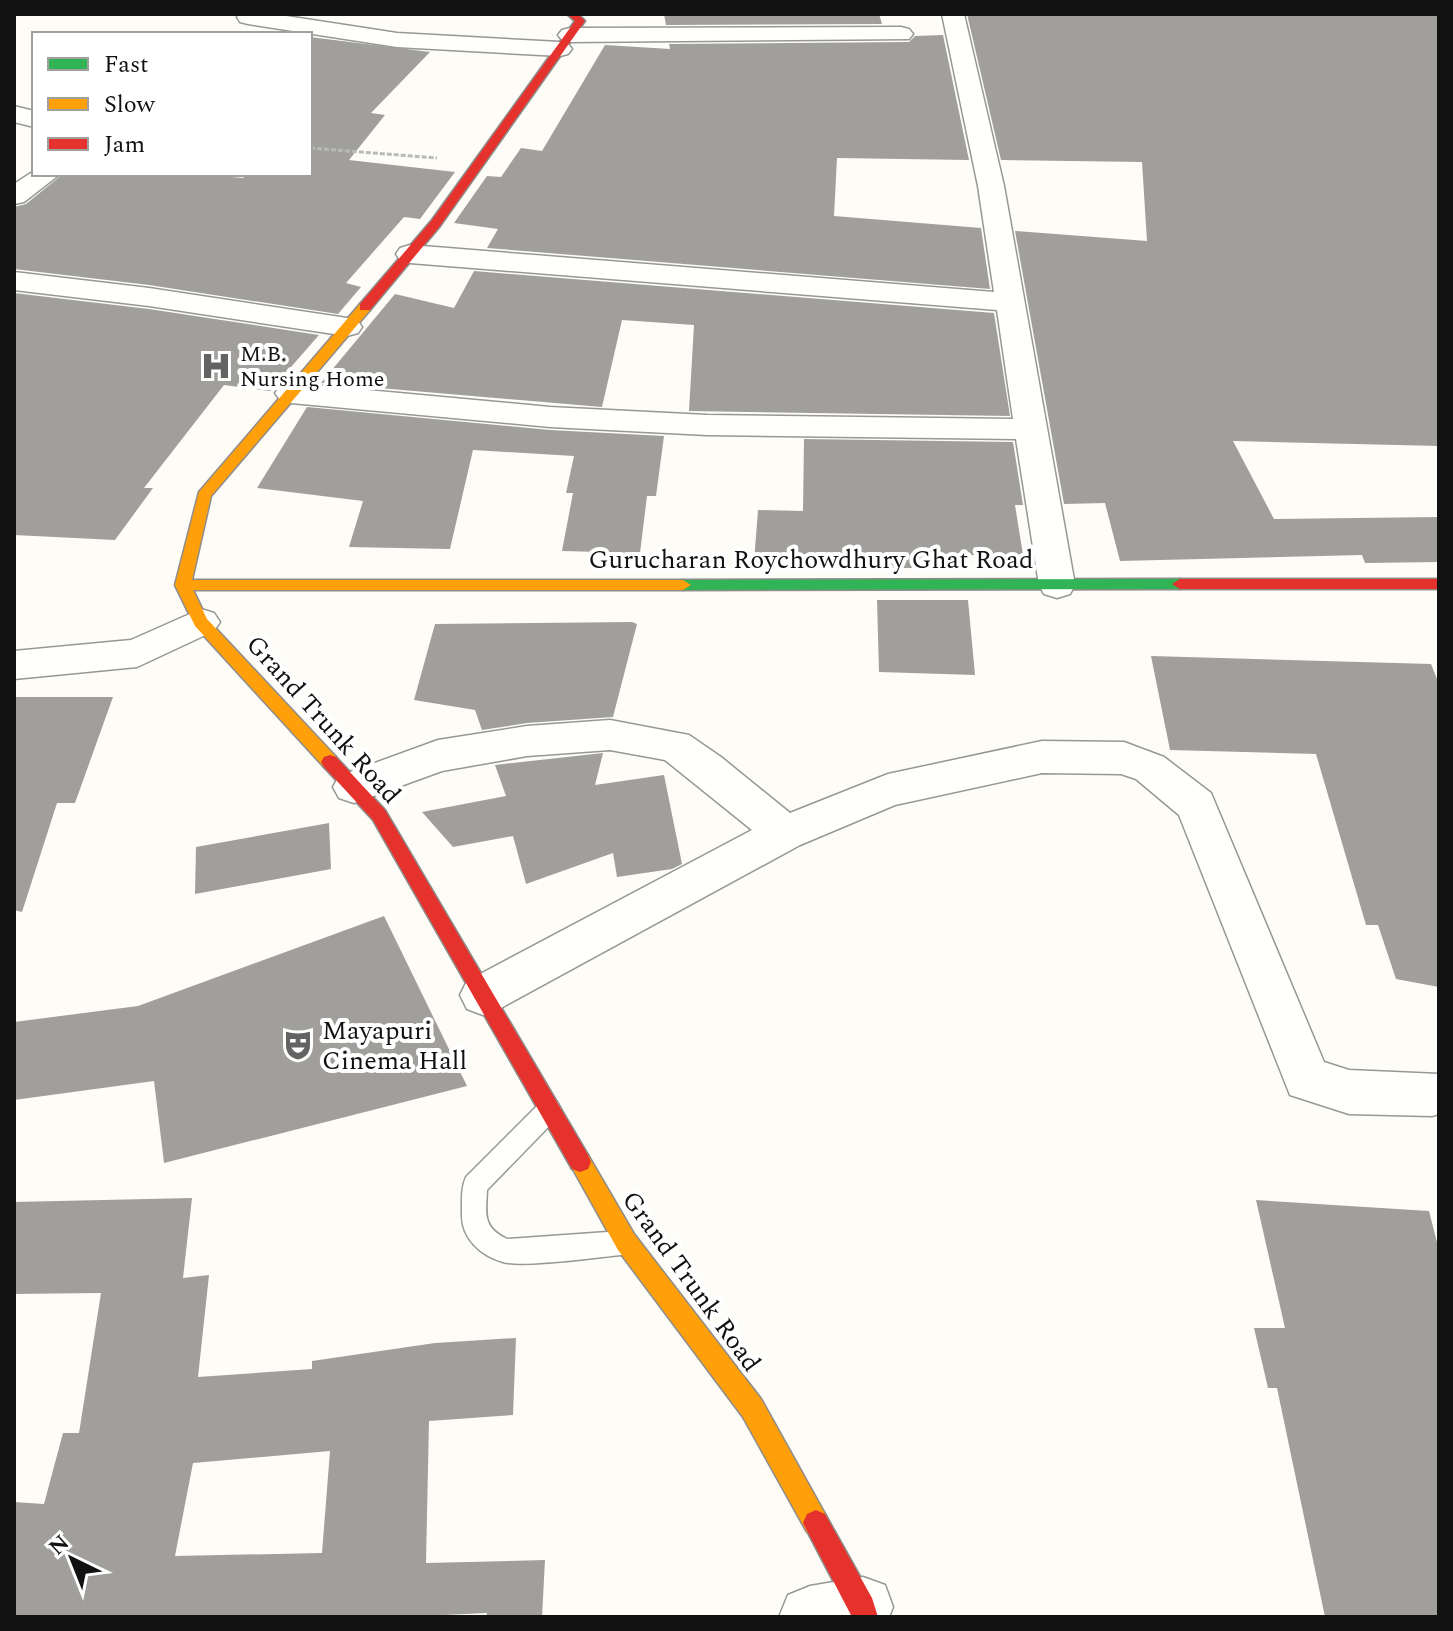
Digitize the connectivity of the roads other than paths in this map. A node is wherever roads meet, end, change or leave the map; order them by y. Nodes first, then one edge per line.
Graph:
1 (953, 14) edge
2 (236, 22) edge
3 (567, 33) edge
4 (901, 34) dead end
5 (44, 176) edge
6 (14, 196) edge
7 (410, 254) junction
8 (14, 281) edge
9 (1010, 302) junction
10 (347, 327) junction
11 (291, 393) junction
12 (1030, 429) junction
13 (1439, 584) edge
14 (183, 585) junction
15 (1057, 585) junction
16 (201, 622) junction
17 (14, 665) edge
18 (354, 787) junction
19 (785, 833) junction
20 (483, 995) junction
21 (1432, 1094) dead end
22 (550, 1110) junction
23 (626, 1242) junction
24 (846, 1614) edge

1 - 9 street
2 - 3 street
3 - 4 street
3 - 7 main road
5 - 6 street
7 - 9 street
7 - 10 main road
8 - 10 street
9 - 12 street
10 - 11 main road
11 - 12 street
11 - 14 main road
12 - 15 street
13 - 15 main road, Gurucharan Roychowdhury Ghat Road
14 - 15 main road, Gurucharan Roychowdhury Ghat Road
14 - 16 main road, Grand Trunk Road
16 - 17 street
16 - 18 main road, Grand Trunk Road
18 - 19 street
18 - 20 main road, Grand Trunk Road
19 - 20 street
19 - 21 street
20 - 22 main road, Grand Trunk Road
22 - 23 main road, Grand Trunk Road
22 - 23 lane
23 - 24 main road, Grand Trunk Road

